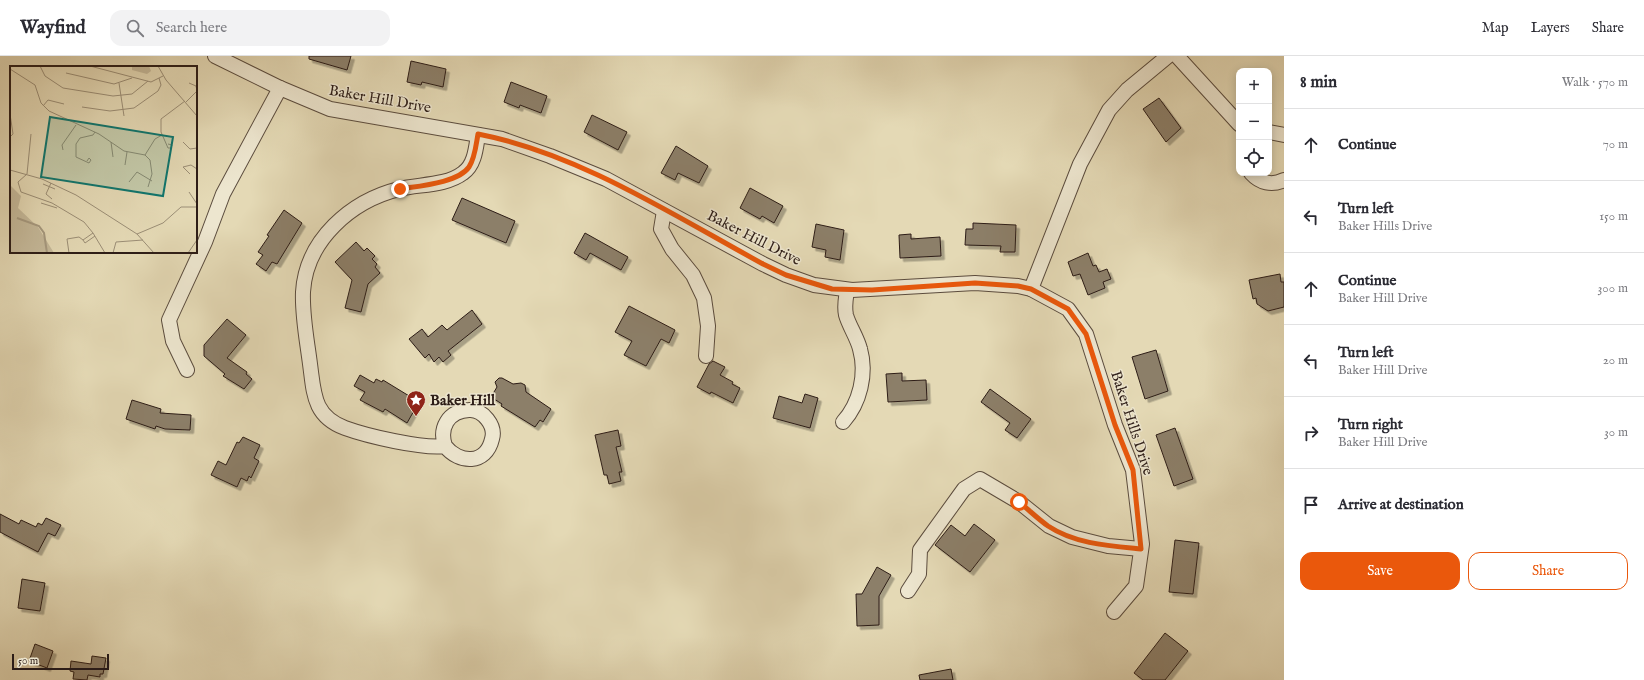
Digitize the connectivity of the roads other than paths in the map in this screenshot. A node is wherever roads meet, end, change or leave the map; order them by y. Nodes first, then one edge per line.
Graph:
1 (215, 56) edge
2 (1168, 56) edge
3 (1177, 56) edge
4 (280, 88) junction
5 (1236, 121) edge
6 (1272, 133) edge
7 (478, 134) junction
8 (1284, 135) edge
9 (1253, 176) edge
10 (1284, 180) edge
11 (664, 210) junction
12 (1031, 289) junction
13 (847, 290) junction
14 (706, 356) dead end
15 (187, 370) dead end
16 (843, 422) dead end
17 (445, 446) dead end
18 (1141, 549) junction
19 (908, 591) dead end
20 (1114, 612) dead end

1 - 4 street, Baker Hill Drive
2 - 12 street
3 - 5 street
4 - 7 street, Baker Hill Drive
4 - 15 street
6 - 8 street
7 - 11 street, Baker Hill Drive
7 - 17 street
9 - 10 street
11 - 13 street, Baker Hill Drive
11 - 14 street
12 - 13 street, Baker Hill Drive
12 - 18 street, Baker Hills Drive
13 - 16 street
18 - 19 street
18 - 20 street, Baker Hills Drive

